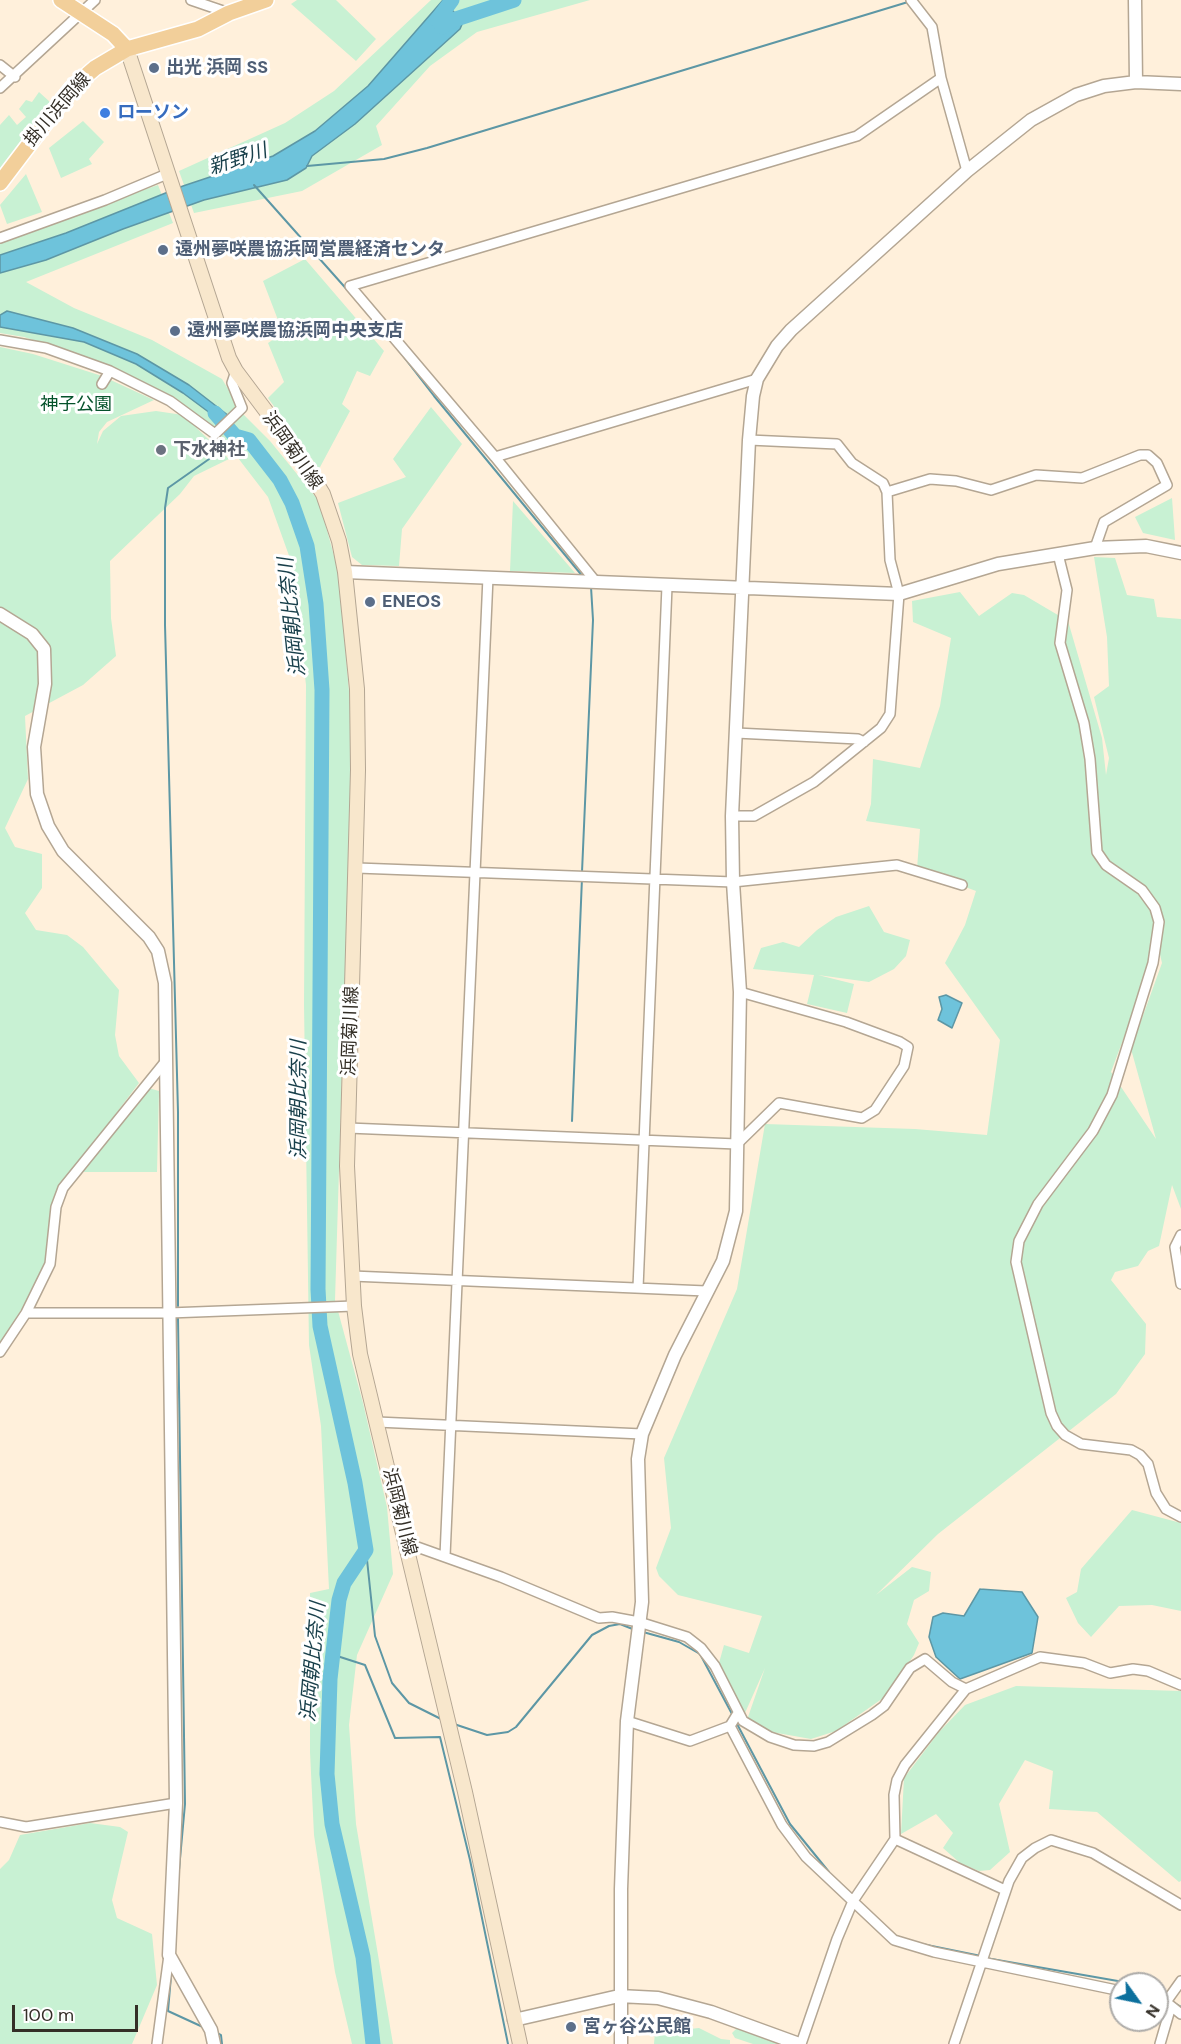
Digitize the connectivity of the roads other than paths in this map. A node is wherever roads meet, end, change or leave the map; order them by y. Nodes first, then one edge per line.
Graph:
1 (61, 0) edge
2 (95, 0) edge
3 (191, 0) edge
4 (266, 0) edge
5 (910, 0) edge
6 (1135, 0) edge
7 (225, 7) edge
8 (81, 13) junction
9 (127, 49) junction
10 (0, 65) edge
11 (15, 77) junction
12 (941, 78) junction
13 (1136, 82) junction
14 (1181, 84) edge
15 (0, 88) edge
16 (967, 171) junction
17 (167, 175) junction
18 (0, 183) edge
19 (0, 238) edge
20 (0, 340) edge
21 (110, 371) junction
22 (236, 371) junction
23 (757, 379) junction
24 (102, 384) dead end
25 (749, 440) junction
26 (495, 457) junction
27 (887, 492) junction
28 (1095, 548) junction
29 (1181, 553) edge
30 (1058, 554) junction
31 (345, 572) junction
32 (488, 577) junction
33 (596, 582) junction
34 (667, 586) junction
35 (742, 589) junction
36 (899, 594) junction
37 (0, 614) edge
38 (736, 733) junction
39 (864, 742) junction
40 (732, 816) junction
41 (357, 868) junction
42 (476, 873) junction
43 (654, 880) junction
44 (733, 882) junction
45 (962, 885) dead end
46 (740, 993) junction
47 (165, 1062) junction
48 (348, 1128) junction
49 (464, 1133) junction
50 (642, 1141) junction
51 (737, 1144) junction
52 (1181, 1235) edge
53 (351, 1276) junction
54 (458, 1279) junction
55 (1181, 1284) edge
56 (638, 1288) junction
57 (706, 1291) junction
58 (348, 1305) junction
59 (26, 1313) junction
60 (169, 1313) junction
61 (0, 1352) edge
62 (377, 1422) junction
63 (452, 1425) junction
64 (642, 1434) junction
65 (1181, 1517) edge
66 (406, 1542) junction
67 (445, 1556) junction
68 (639, 1622) junction
69 (1181, 1685) edge
70 (966, 1689) junction
71 (738, 1713) junction
72 (627, 1721) junction
73 (730, 1726) junction
74 (176, 1803) junction
75 (0, 1822) edge
76 (895, 1839) junction
77 (1005, 1890) junction
78 (854, 1901) junction
79 (1181, 1905) edge
80 (169, 1955) junction
81 (981, 1961) junction
82 (1181, 1981) edge
83 (1109, 1988) edge
84 (619, 1996) junction
85 (1169, 1997) edge
86 (1169, 2004) edge
87 (1181, 2014) edge
88 (514, 2020) junction
89 (214, 2042) edge
90 (157, 2044) edge
91 (519, 2044) edge
92 (621, 2044) edge
93 (800, 2044) edge
94 (954, 2044) edge

1 - 8 main road
2 - 8 street
3 - 7 street
4 - 7 main road, 掛川浜岡線
5 - 12 street
6 - 13 street
7 - 9 main road, 掛川浜岡線
8 - 9 main road
8 - 11 street
9 - 17 main road, 浜岡菊川線
9 - 18 main road, 掛川浜岡線
10 - 11 street
11 - 15 street
12 - 16 street
12 - 26 street
13 - 14 street
13 - 16 street
16 - 23 street
17 - 19 street
17 - 22 main road, 浜岡菊川線
20 - 21 street
21 - 22 street
21 - 24 street
22 - 31 main road, 浜岡菊川線
23 - 25 street
23 - 26 street
25 - 27 street
25 - 35 street
26 - 33 street
27 - 28 street
27 - 36 street
28 - 29 street
28 - 30 street
30 - 36 street
30 - 65 street
31 - 32 street
31 - 41 main road, 浜岡菊川線
32 - 33 street
32 - 42 street
33 - 34 street
34 - 35 street
34 - 43 street
35 - 36 street
35 - 38 street
36 - 39 street
37 - 47 street
38 - 39 street
38 - 40 street
39 - 40 street
40 - 44 street
41 - 42 street
41 - 48 main road, 浜岡菊川線
42 - 43 street
42 - 49 street
43 - 44 street
43 - 50 street
44 - 45 street
44 - 46 street
46 - 51 street
46 - 51 street
47 - 59 street
47 - 60 street
48 - 49 street
48 - 53 main road, 浜岡菊川線
49 - 50 street
49 - 54 street
50 - 51 street
50 - 56 street
51 - 57 street
52 - 55 street
53 - 54 street
53 - 58 main road, 浜岡菊川線
54 - 56 street
54 - 63 street
56 - 57 street
57 - 64 street
58 - 60 street
58 - 62 main road, 浜岡菊川線
59 - 60 street
59 - 61 street
60 - 74 street
62 - 63 street
62 - 66 main road, 浜岡菊川線
63 - 64 street
63 - 67 street
64 - 68 street
66 - 67 street
66 - 88 main road, 浜岡菊川線
67 - 68 street
68 - 71 street
68 - 72 street
69 - 70 street
70 - 71 street
70 - 76 street
71 - 73 street
72 - 73 street
72 - 84 street
73 - 78 street
74 - 75 street
74 - 80 street
76 - 77 street
76 - 78 street
77 - 79 street
77 - 81 street
78 - 81 street
78 - 93 street
80 - 89 street
80 - 90 street
81 - 83 street
81 - 94 street
82 - 85 street
84 - 88 street
84 - 92 street
84 - 93 street
86 - 87 street
88 - 91 main road, 浜岡菊川線

